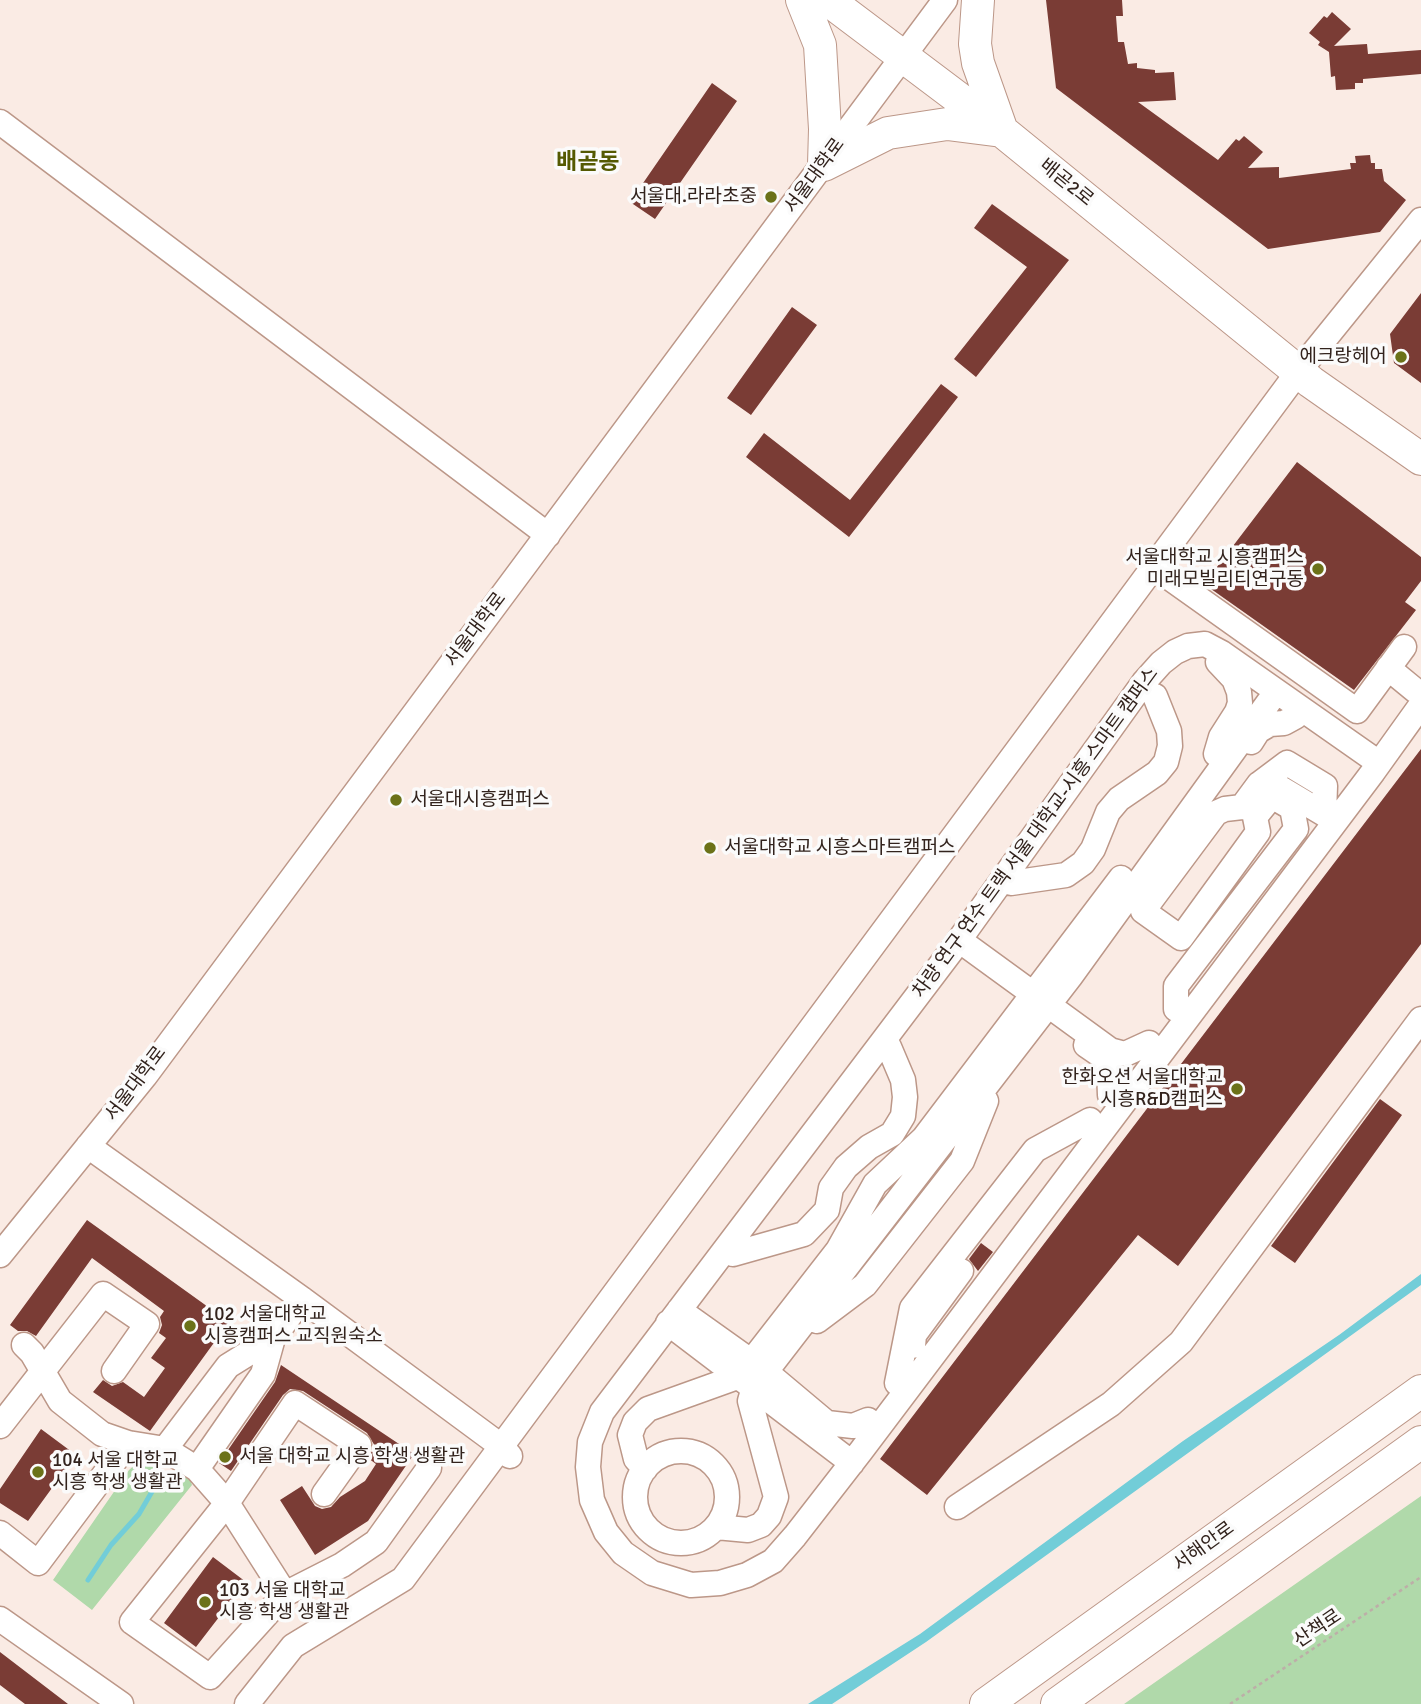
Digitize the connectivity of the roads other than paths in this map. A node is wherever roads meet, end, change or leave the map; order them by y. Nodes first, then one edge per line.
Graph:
1 (802, 0) edge
2 (828, 0) edge
3 (945, 0) edge
4 (978, 0) edge
5 (902, 56) junction
6 (0, 122) edge
7 (1002, 131) junction
8 (824, 165) junction
9 (1421, 220) edge
10 (1305, 377) junction
11 (1421, 458) edge
12 (548, 535) junction
13 (1167, 576) junction
14 (1404, 647) dead end
15 (1218, 662) junction
16 (1388, 668) junction
17 (1269, 693) junction
18 (1419, 693) edge
19 (1155, 696) junction
20 (1346, 703) junction
21 (1295, 717) junction
22 (1329, 728) junction
23 (1421, 731) edge
24 (1216, 764) junction
25 (1371, 764) junction
26 (1320, 812) junction
27 (1296, 829) junction
28 (1345, 831) dead end
29 (1011, 883) junction
30 (958, 947) junction
31 (1038, 1004) junction
32 (1176, 1009) junction
33 (1421, 1019) edge
34 (1149, 1043) junction
35 (889, 1047) junction
36 (1110, 1095) junction
37 (88, 1146) junction
38 (733, 1254) junction
39 (0, 1255) edge
40 (302, 1299) junction
41 (679, 1320) junction
42 (273, 1338) junction
43 (24, 1345) dead end
44 (42, 1370) junction
45 (114, 1371) dead end
46 (753, 1374) junction
47 (1421, 1391) edge
48 (868, 1420) junction
49 (827, 1423) junction
50 (0, 1426) edge
51 (1421, 1442) edge
52 (128, 1443) junction
53 (165, 1449) junction
54 (506, 1452) junction
55 (852, 1453) junction
56 (429, 1468) dead end
57 (197, 1469) junction
58 (645, 1469) junction
59 (324, 1494) dead end
60 (227, 1503) junction
61 (957, 1507) dead end
62 (716, 1527) junction
63 (0, 1534) edge
64 (285, 1594) junction
65 (0, 1619) edge
66 (121, 1704) edge
67 (247, 1704) edge
68 (269, 1704) edge
69 (986, 1704) edge
70 (1057, 1704) edge

1 - 8 main road
2 - 5 main road, 배곧2로
3 - 5 street, 서울대학로
4 - 7 main road
5 - 7 main road, 배곧2로
5 - 8 street, 서울대학로
6 - 12 street
7 - 8 main road
7 - 10 main road, 배곧2로
8 - 12 street, 서울대학로
9 - 10 street
10 - 11 main road, 배곧2로
10 - 13 street
10 - 54 street
12 - 37 street, 서울대학로
13 - 20 street
13 - 54 street
14 - 16 street
15 - 17 street
15 - 19 street
15 - 24 street
16 - 18 street
16 - 20 street
17 - 21 street
17 - 22 street, 차량 연구 연수 트랙 서울 대학교-시흥 스마트 캠퍼스
17 - 24 street
17 - 30 street, 차량 연구 연수 트랙 서울 대학교-시흥 스마트 캠퍼스
18 - 25 street
19 - 29 street
19 - 29 street
20 - 22 street
21 - 24 street
21 - 25 street
22 - 25 street, 차량 연구 연수 트랙 서울 대학교-시흥 스마트 캠퍼스
23 - 28 street
24 - 31 street
25 - 26 street
25 - 55 street
26 - 27 street
26 - 27 street
26 - 32 street
27 - 32 street
29 - 30 street
30 - 31 street
30 - 35 street
30 - 41 street, 차량 연구 연수 트랙 서울 대학교-시흥 스마트 캠퍼스
31 - 34 street
31 - 36 street
31 - 46 street
31 - 46 street
32 - 34 street
33 - 61 street
34 - 36 street
35 - 38 street
35 - 38 street
36 - 48 street
37 - 39 street, 서울대학로
37 - 40 street
38 - 41 street
40 - 42 street
40 - 54 street
41 - 46 street
41 - 55 street
42 - 53 street
42 - 57 street
43 - 44 street
44 - 45 street
44 - 50 street
44 - 52 street
46 - 49 street
46 - 55 street
46 - 58 street
46 - 62 street
47 - 69 main road, 서해안로
48 - 49 street
48 - 55 street
49 - 55 street
51 - 70 main road
52 - 53 street
52 - 63 street
53 - 57 street
54 - 67 street
54 - 68 street
56 - 64 street
57 - 60 street
58 - 62 street
58 - 62 street
59 - 60 street
60 - 64 street
60 - 64 street
65 - 66 street

